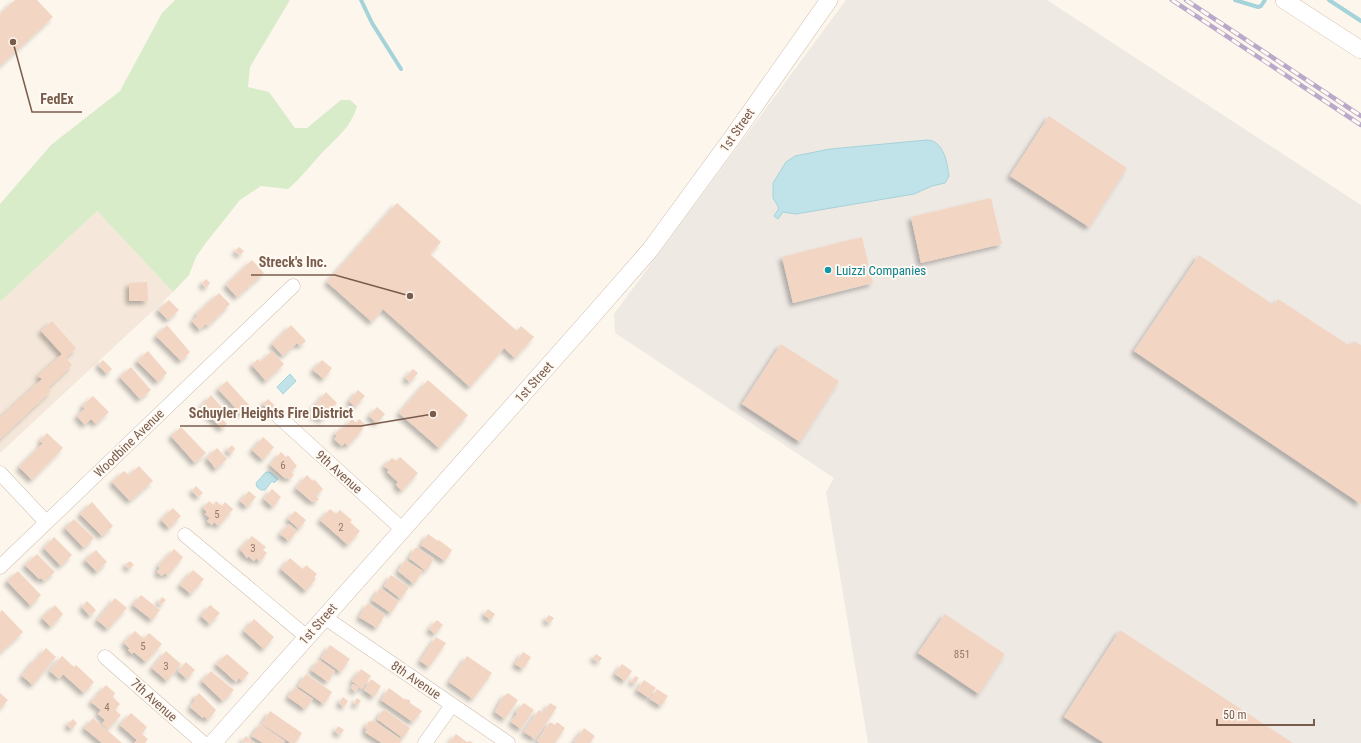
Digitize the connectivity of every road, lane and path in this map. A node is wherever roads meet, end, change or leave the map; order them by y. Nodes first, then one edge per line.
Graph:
1 (829, 0) edge
2 (1284, 0) edge
3 (1361, 50) edge
4 (293, 286) dead end
5 (277, 415) dead end
6 (0, 473) edge
7 (46, 522) junction
8 (402, 529) junction
9 (185, 535) dead end
10 (0, 567) edge
11 (324, 617) junction
12 (307, 637) junction
13 (106, 657) dead end
14 (452, 704) junction
15 (203, 743) edge
16 (213, 743) edge
17 (425, 743) edge
18 (508, 743) edge

1 - 8 street, 1st Street
2 - 3 street
4 - 7 street, Woodbine Avenue
5 - 8 street, 9th Avenue
6 - 7 street
7 - 10 street, Woodbine Avenue
8 - 11 street, 1st Street
9 - 12 street
11 - 12 street, 1st Street
11 - 14 street, 8th Avenue
12 - 16 street, 1st Street
13 - 15 street, 7th Avenue
14 - 17 street
14 - 18 street, 8th Avenue

